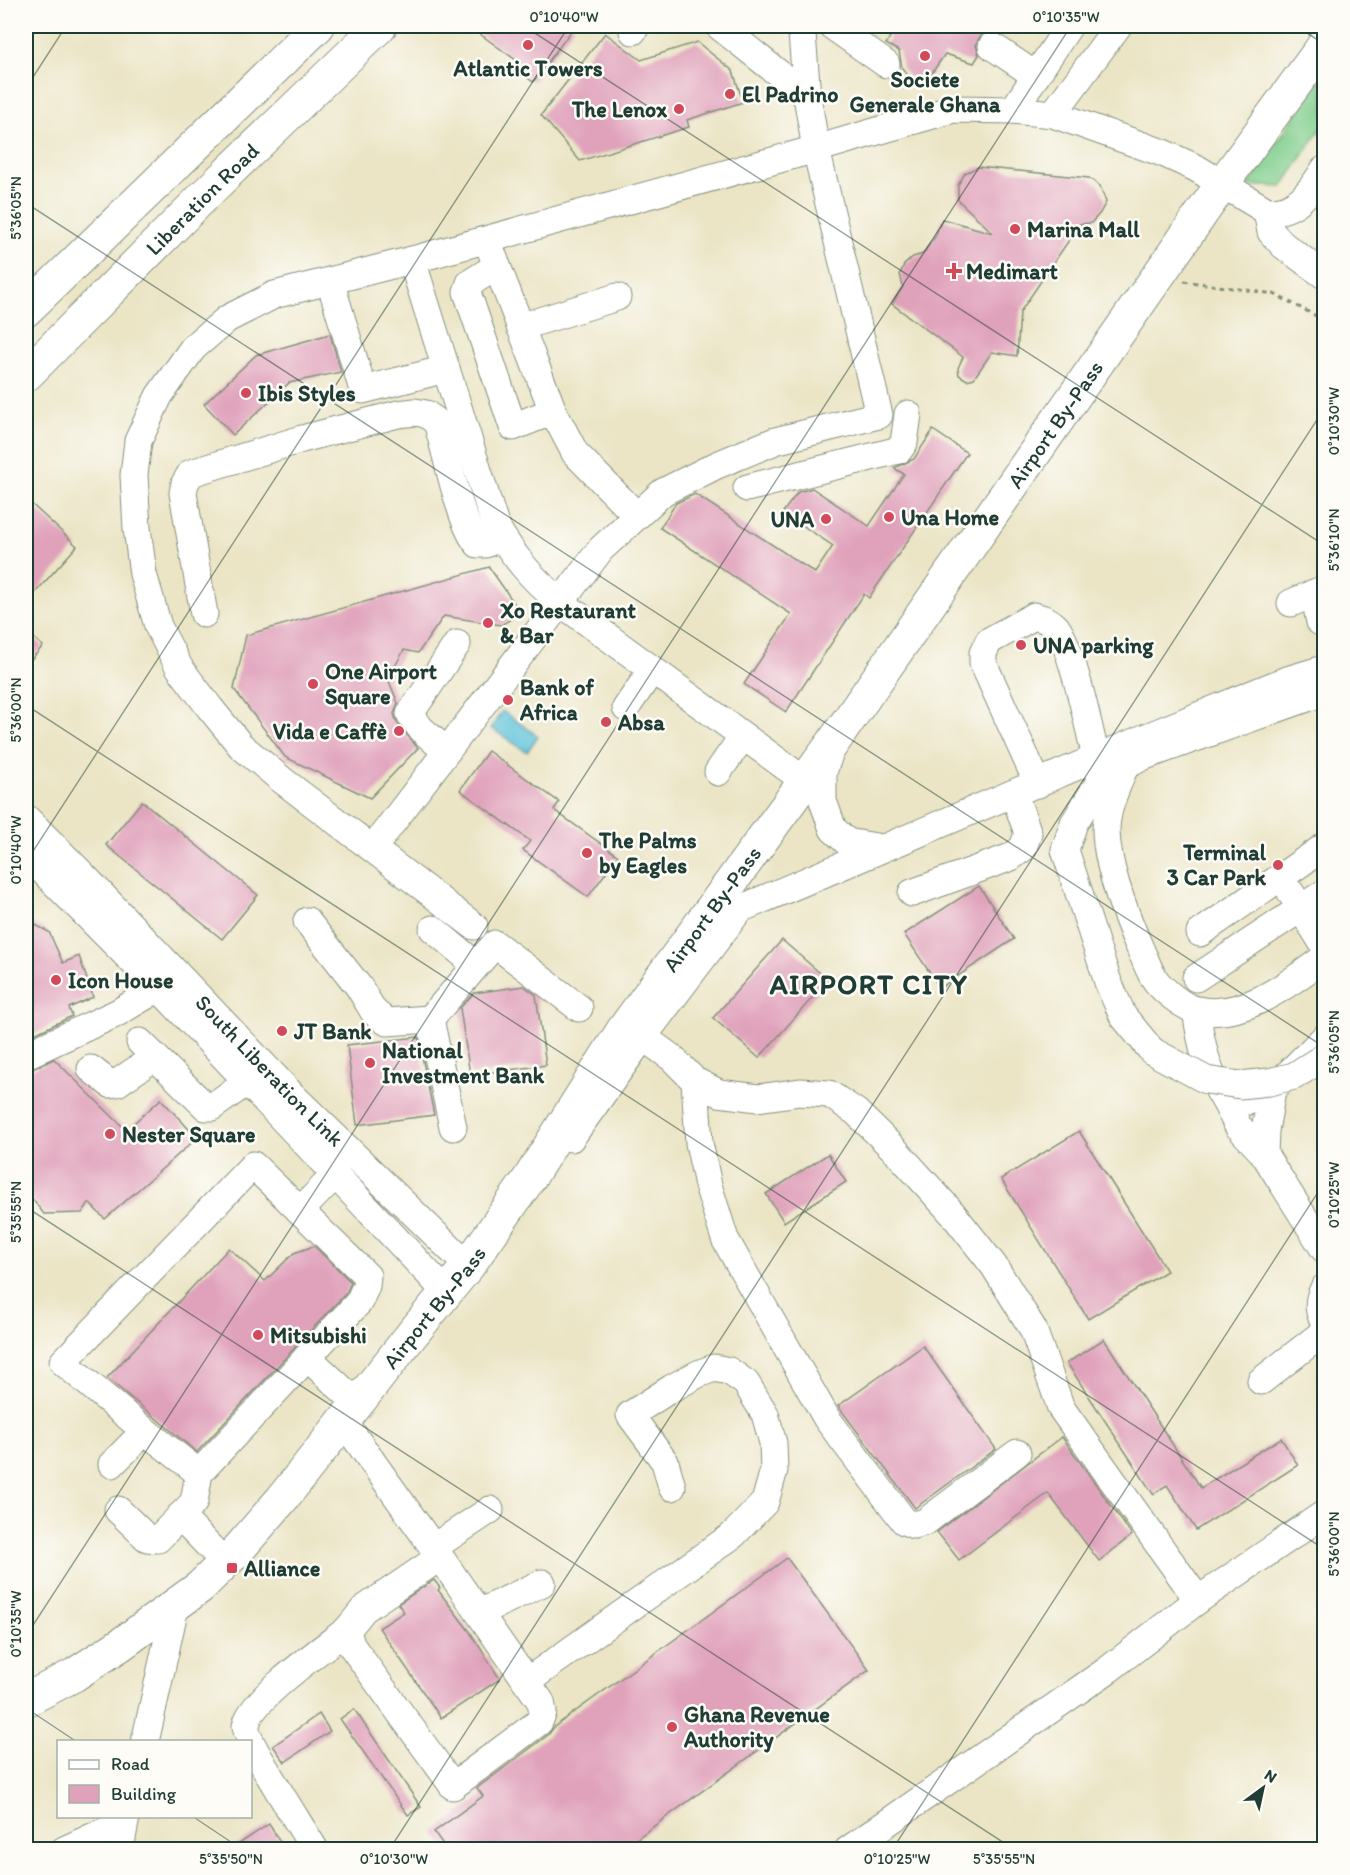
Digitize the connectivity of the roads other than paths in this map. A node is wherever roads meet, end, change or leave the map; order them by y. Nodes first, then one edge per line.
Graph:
1 (318, 26) edge
2 (380, 26) edge
3 (719, 26) edge
4 (832, 26) edge
5 (1069, 26) edge
6 (1118, 26) edge
7 (797, 28) edge
8 (1324, 45) edge
9 (992, 46) dead end
10 (886, 64) dead end
11 (1036, 76) junction
12 (807, 96) junction
13 (1013, 110) junction
14 (1053, 114) junction
15 (816, 149) junction
16 (1321, 179) edge
17 (1222, 184) junction
18 (1266, 211) junction
19 (486, 240) junction
20 (412, 260) junction
21 (497, 266) junction
22 (1324, 275) edge
23 (330, 281) junction
24 (617, 297) dead end
25 (26, 310) edge
26 (520, 327) junction
27 (446, 369) junction
28 (26, 375) edge
29 (553, 411) junction
30 (908, 414) dead end
31 (747, 488) dead end
32 (637, 516) junction
33 (502, 537) junction
34 (1310, 595) edge
35 (560, 602) junction
36 (204, 614) dead end
37 (1320, 622) dead end
38 (458, 644) dead end
39 (1324, 669) edge
40 (652, 670) junction
41 (1324, 692) edge
42 (626, 708) dead end
43 (743, 736) junction
44 (832, 744) junction
45 (446, 751) junction
46 (1096, 758) junction
47 (1125, 766) junction
48 (718, 772) dead end
49 (805, 781) junction
50 (1026, 789) junction
51 (26, 818) edge
52 (1324, 847) edge
53 (373, 848) junction
54 (882, 848) junction
55 (26, 854) edge
56 (1281, 877) junction
57 (912, 893) dead end
58 (1324, 893) edge
59 (1301, 909) junction
60 (307, 921) dead end
61 (474, 926) dead end
62 (433, 929) dead end
63 (1200, 933) dead end
64 (1324, 945) edge
65 (1324, 958) edge
66 (476, 965) junction
67 (1197, 978) dead end
68 (159, 988) junction
69 (579, 1008) dead end
70 (1197, 1010) junction
71 (430, 1019) junction
72 (633, 1034) junction
73 (1324, 1038) edge
74 (26, 1055) edge
75 (1324, 1057) edge
76 (91, 1069) dead end
77 (248, 1081) junction
78 (695, 1081) junction
79 (1272, 1090) junction
80 (1225, 1101) junction
81 (453, 1127) dead end
82 (1264, 1154) junction
83 (336, 1174) junction
84 (300, 1211) junction
85 (1324, 1248) edge
86 (468, 1266) junction
87 (1324, 1288) edge
88 (446, 1292) junction
89 (1324, 1322) edge
90 (1324, 1332) edge
91 (307, 1357) junction
92 (1261, 1381) dead end
93 (351, 1413) junction
94 (145, 1431) junction
95 (1017, 1453) dead end
96 (112, 1464) dead end
97 (199, 1473) junction
98 (672, 1487) dead end
99 (117, 1510) dead end
100 (490, 1510) dead end
101 (1324, 1514) edge
102 (180, 1516) junction
103 (437, 1552) junction
104 (225, 1563) junction
105 (542, 1582) dead end
106 (1198, 1600) junction
107 (175, 1606) junction
108 (479, 1613) junction
109 (347, 1630) junction
110 (526, 1682) junction
111 (26, 1700) edge
112 (145, 1740) edge
113 (251, 1740) edge
114 (252, 1743) edge
115 (126, 1820) edge
116 (64, 1850) edge
117 (120, 1850) edge
118 (315, 1850) edge
119 (848, 1850) edge

1 - 25 main road, Liberation Road
2 - 28 main road, Liberation Road
3 - 12 street
4 - 10 street
5 - 11 street
6 - 14 street
7 - 12 street
8 - 17 main road, Airport By-Pass
9 - 11 street
11 - 13 street
12 - 15 street
13 - 14 street
13 - 15 street
14 - 17 street
15 - 19 street
15 - 32 street
16 - 18 street
17 - 18 street
17 - 44 main road, Airport By-Pass
18 - 22 street
19 - 20 street
19 - 21 street
20 - 23 street
20 - 27 street
21 - 26 street
21 - 29 street
23 - 27 street
23 - 53 street
24 - 26 street
26 - 29 street
27 - 33 street
29 - 32 street
30 - 31 street
32 - 35 street
33 - 35 street
33 - 36 street
34 - 37 street
35 - 40 street
35 - 45 street
38 - 45 street
39 - 46 street
40 - 42 street
40 - 43 street
41 - 47 street
43 - 48 street
43 - 49 street
44 - 49 main road, Airport By-Pass
44 - 54 street
45 - 53 street
46 - 50 street
46 - 50 street
47 - 70 street
47 - 75 street, bridge
49 - 72 main road, Airport By-Pass
50 - 54 street
50 - 57 street
51 - 86 street, South Liberation Link
52 - 56 street
53 - 61 street
54 - 72 street
55 - 68 street, South Liberation Link
56 - 59 street
56 - 63 street
58 - 59 street
59 - 64 street
59 - 67 street
60 - 71 street
62 - 66 street
65 - 70 street
66 - 69 street
66 - 71 street
68 - 74 street
68 - 77 street, South Liberation Link
70 - 80 street
71 - 81 street
72 - 78 street
72 - 86 main road, Airport By-Pass
73 - 79 street
76 - 77 street
77 - 83 street, South Liberation Link
78 - 95 street
78 - 106 street
79 - 80 street
79 - 82 street
80 - 82 street
82 - 85 street
83 - 84 street
83 - 88 street, South Liberation Link
84 - 91 street
84 - 94 street
86 - 88 main road, Airport By-Pass
87 - 89 street
88 - 93 main road, Airport By-Pass
90 - 92 street
91 - 93 street
91 - 97 street
93 - 103 street
93 - 104 main road, Airport By-Pass
94 - 96 street
94 - 97 street
97 - 102 street
98 - 110 street
99 - 102 street
100 - 103 street
101 - 106 street
102 - 104 street
103 - 108 street
103 - 109 street
104 - 107 main road, Airport By-Pass
105 - 108 street
106 - 119 street
107 - 111 main road, Airport By-Pass
107 - 112 street
108 - 110 street
109 - 110 street
109 - 113 street
114 - 118 street
115 - 116 street
115 - 117 street

